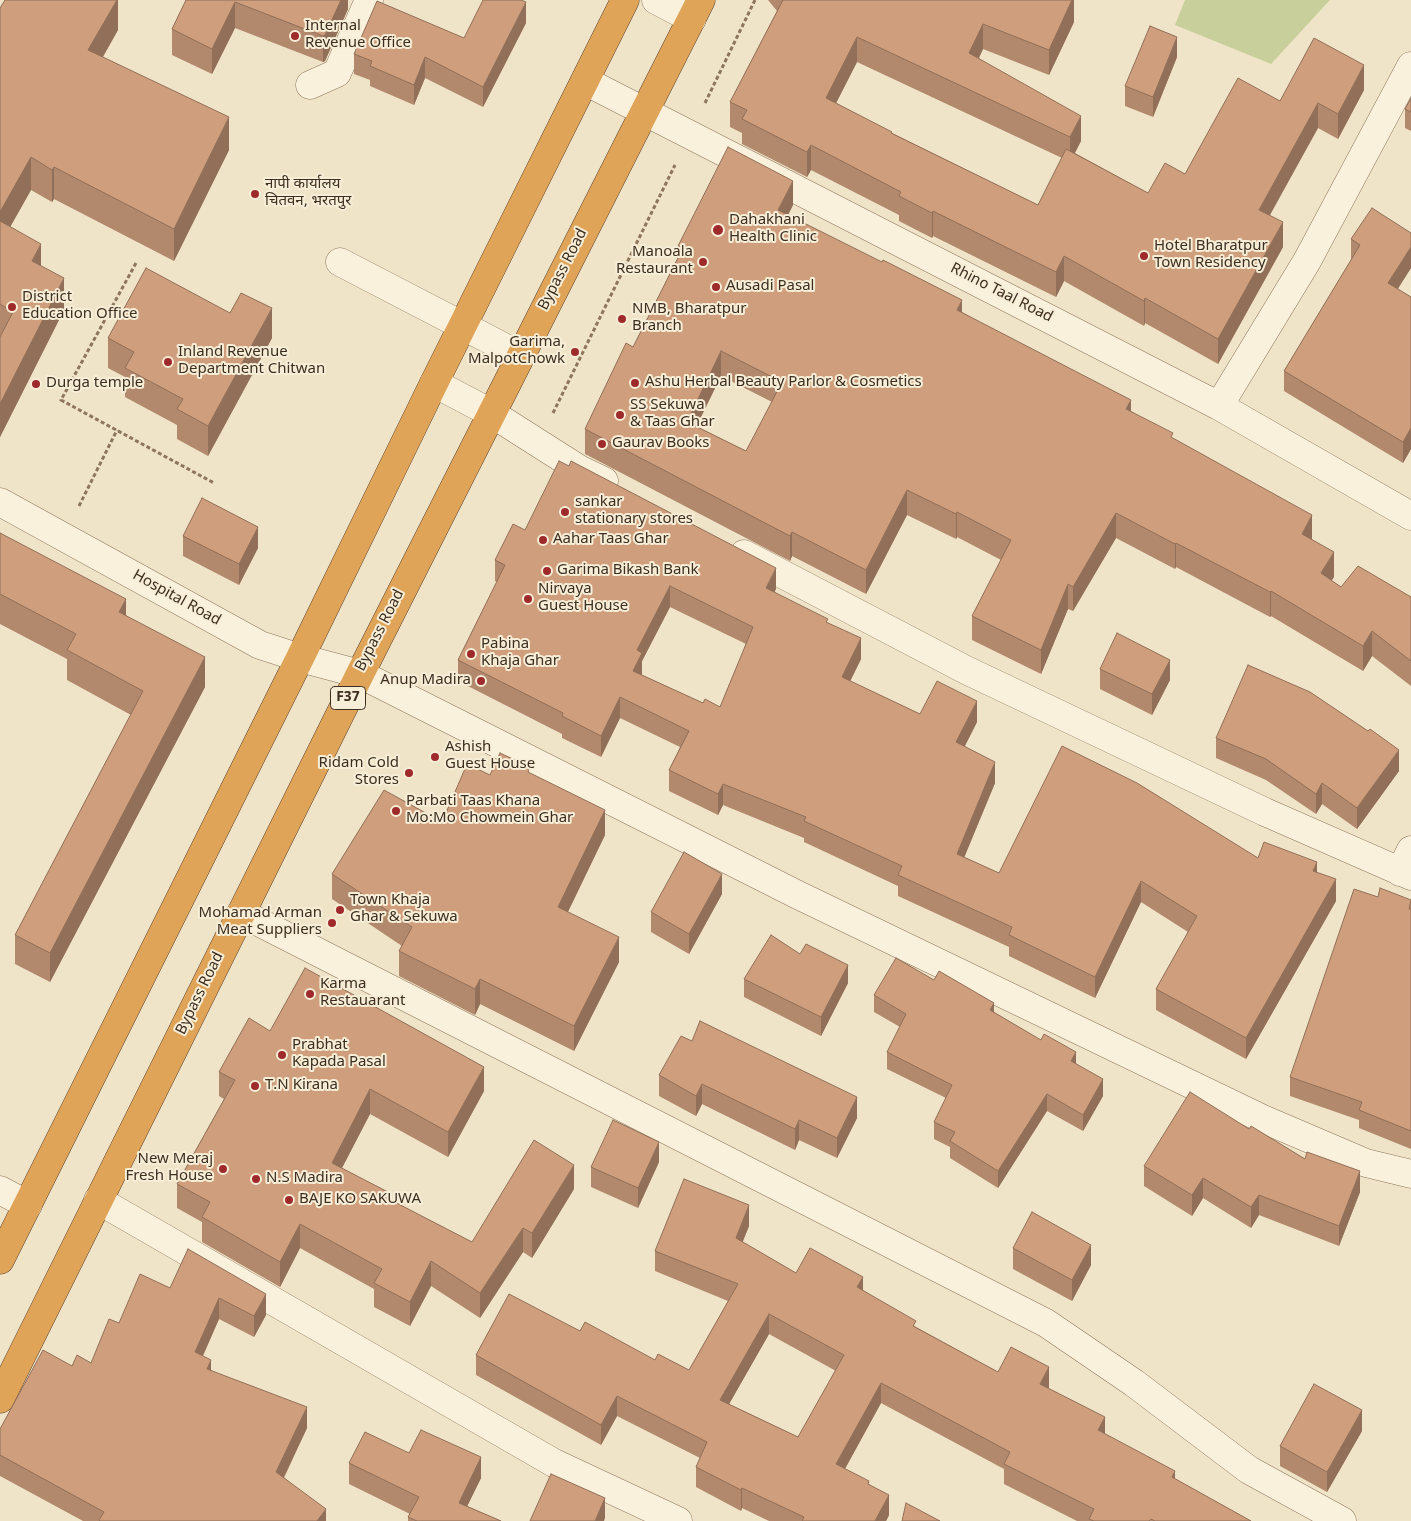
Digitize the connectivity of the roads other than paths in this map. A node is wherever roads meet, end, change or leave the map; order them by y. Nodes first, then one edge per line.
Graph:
1 (368, 0) edge
2 (625, 0) edge
3 (656, 0) edge
4 (696, 10) edge
5 (1411, 66) edge
6 (586, 81) junction
7 (310, 85) dead end
8 (644, 112) junction
9 (340, 262) dead end
10 (463, 326) junction
11 (521, 356) junction
12 (434, 383) junction
13 (1219, 406) junction
14 (491, 413) junction
15 (624, 492) edge
16 (0, 502) edge
17 (1411, 516) edge
18 (721, 542) edge
19 (300, 658) junction
20 (360, 674) junction
21 (1407, 866) edge
22 (241, 913) junction
23 (1411, 1174) edge
24 (0, 1190) edge
25 (98, 1200) junction
26 (28, 1204) junction
27 (0, 1260) edge
28 (0, 1400) edge
29 (678, 1521) edge
30 (1342, 1521) edge

1 - 7 street
2 - 6 highway
3 - 4 street
4 - 8 highway, Bypass Road / F37
5 - 13 street
6 - 8 street, Rhino Taal Road
6 - 10 highway
8 - 11 highway, Bypass Road / F37
8 - 13 street, Rhino Taal Road
9 - 10 street
10 - 11 street
10 - 12 highway
11 - 14 highway, Bypass Road / F37
12 - 14 street
12 - 19 highway
13 - 17 street, Rhino Taal Road
14 - 15 street
14 - 20 highway, Bypass Road / F37
16 - 19 street, Hospital Road
18 - 21 street
19 - 20 street, Hospital Road
19 - 26 highway
20 - 22 highway, Bypass Road / F37
20 - 23 street, Hospital Road
22 - 25 highway, Bypass Road / F37
22 - 30 street
24 - 26 street
25 - 28 highway, Bypass Road / F37
25 - 29 street
26 - 27 highway

